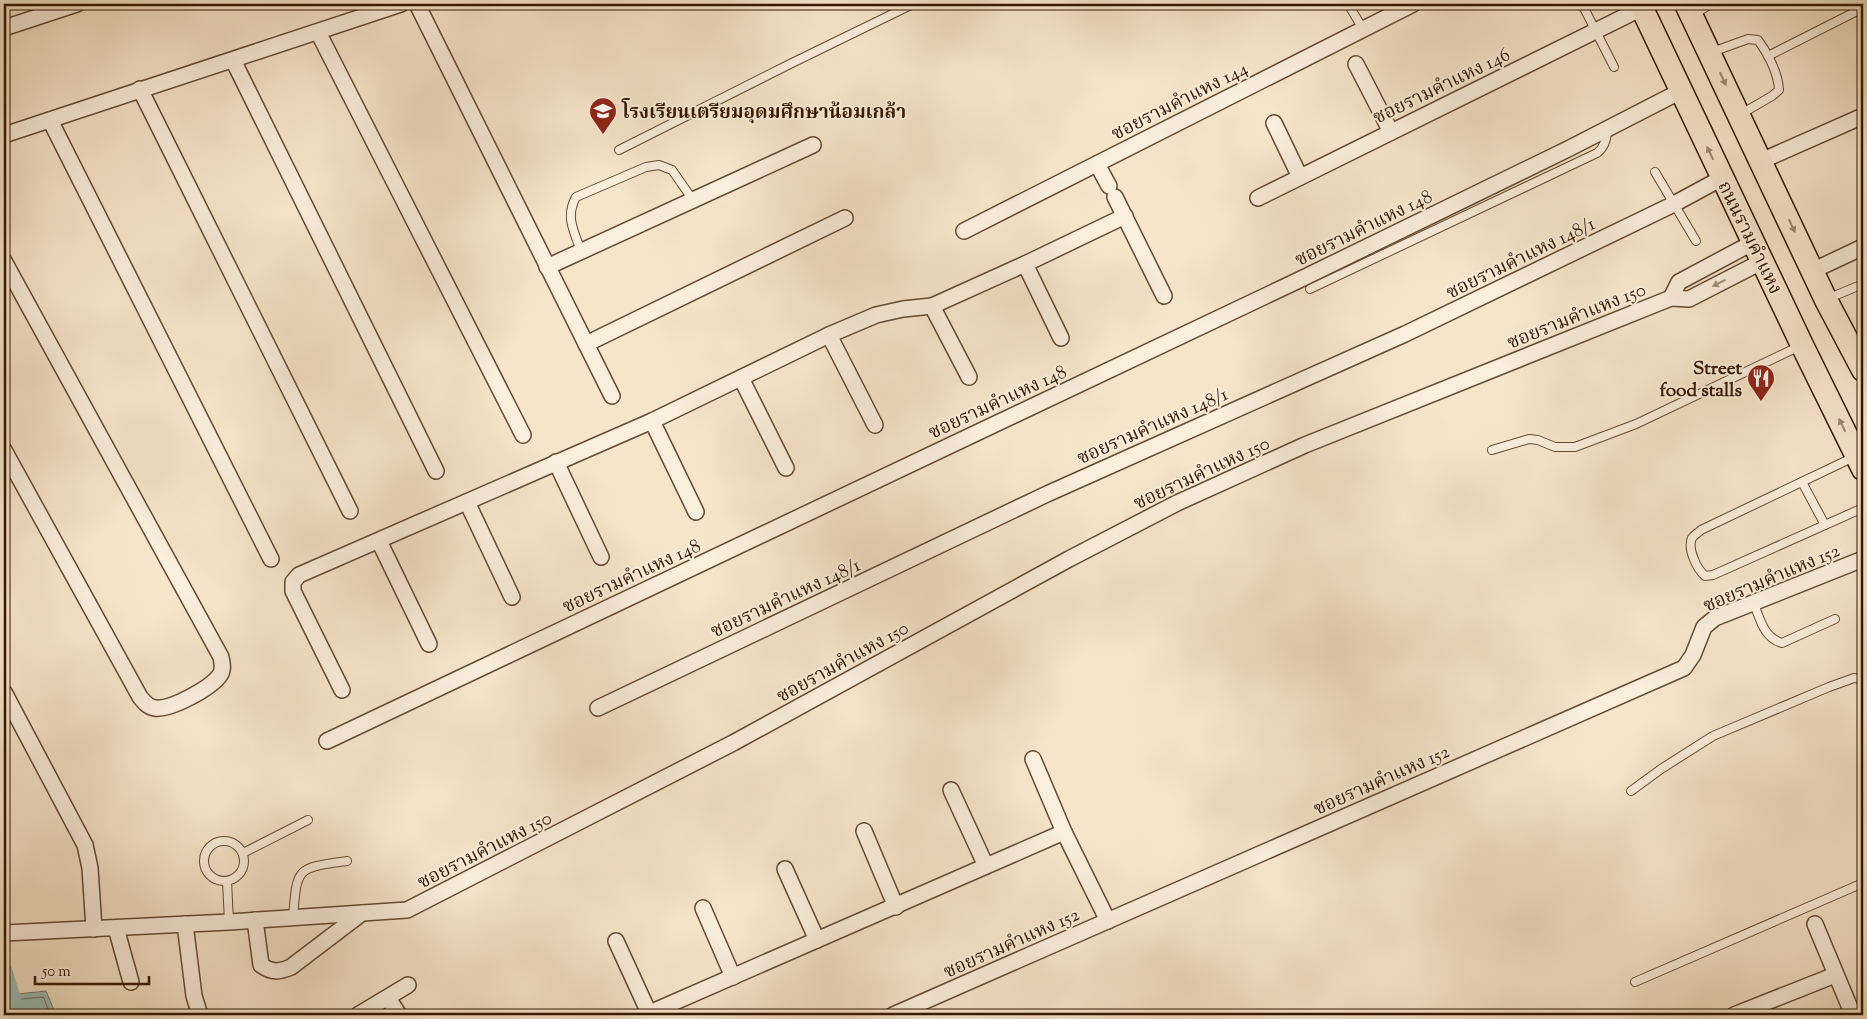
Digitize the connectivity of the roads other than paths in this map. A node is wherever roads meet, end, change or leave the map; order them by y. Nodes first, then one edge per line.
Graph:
1 (77, 4) edge
2 (401, 4) edge
3 (417, 4) edge
4 (913, 4) edge
5 (1348, 4) edge
6 (1413, 4) edge
7 (1582, 4) edge
8 (1712, 4) edge
9 (1641, 6) edge
10 (1863, 8) edge
11 (1689, 9) edge
12 (4, 28) edge
13 (1364, 29) junction
14 (1596, 30) junction
15 (318, 32) junction
16 (1710, 53) junction
17 (1768, 56) junction
18 (233, 60) junction
19 (1356, 64) dead end
20 (1614, 67) dead end
21 (140, 89) junction
22 (1681, 91) junction
23 (1740, 115) junction
24 (1863, 116) edge
25 (50, 120) junction
26 (1274, 123) dead end
27 (1607, 129) junction
28 (1391, 132) junction
29 (4, 134) edge
30 (813, 145) dead end
31 (619, 150) dead end
32 (1762, 161) junction
33 (1097, 164) junction
34 (1655, 172) dead end
35 (1300, 177) junction
36 (1722, 178) junction
37 (1258, 198) dead end
38 (693, 200) junction
39 (1674, 204) junction
40 (1125, 216) junction
41 (845, 218) dead end
42 (964, 232) dead end
43 (1696, 241) dead end
44 (1863, 247) edge
45 (581, 251) junction
46 (1758, 251) junction
47 (4, 262) edge
48 (1025, 264) junction
49 (547, 267) junction
50 (1812, 271) junction
51 (1863, 284) edge
52 (1310, 289) dead end
53 (1164, 296) dead end
54 (1671, 298) junction
55 (1826, 300) junction
56 (932, 306) junction
57 (829, 335) junction
58 (1061, 338) dead end
59 (586, 344) junction
60 (1802, 345) junction
61 (1863, 370) edge
62 (969, 377) dead end
63 (741, 378) junction
64 (612, 396) dead end
65 (652, 422) junction
66 (875, 424) dead end
67 (523, 435) dead end
68 (4, 450) edge
69 (1492, 450) dead end
70 (556, 462) junction
71 (1860, 462) edge
72 (786, 468) dead end
73 (436, 471) dead end
74 (1802, 482) junction
75 (466, 502) junction
76 (1863, 508) edge
77 (350, 511) dead end
78 (696, 512) dead end
79 (1825, 525) junction
80 (379, 540) junction
81 (601, 557) dead end
82 (270, 559) dead end
83 (1863, 559) edge
84 (512, 598) dead end
85 (1754, 604) junction
86 (1835, 619) dead end
87 (429, 644) dead end
88 (1863, 679) edge
89 (342, 690) dead end
90 (4, 692) edge
91 (598, 708) dead end
92 (327, 741) dead end
93 (1034, 759) dead end
94 (951, 790) dead end
95 (1631, 791) dead end
96 (308, 820) dead end
97 (864, 831) dead end
98 (1064, 832) junction
99 (243, 853) junction
100 (347, 861) dead end
101 (986, 866) junction
102 (786, 869) dead end
103 (227, 881) junction
104 (1863, 883) edge
105 (896, 907) junction
106 (703, 908) dead end
107 (362, 913) junction
108 (293, 918) junction
109 (255, 920) junction
110 (1108, 921) junction
111 (229, 922) junction
112 (185, 924) junction
113 (1815, 924) dead end
114 (116, 928) junction
115 (94, 929) junction
116 (4, 933) edge
117 (817, 940) junction
118 (616, 941) dead end
119 (1835, 975) junction
120 (733, 977) junction
121 (131, 982) dead end
122 (1635, 982) dead end
123 (408, 985) dead end
124 (388, 998) junction
125 (647, 1014) edge
126 (200, 1015) edge
127 (358, 1015) edge
128 (399, 1015) edge
129 (894, 1015) edge
130 (1734, 1015) edge
131 (1853, 1015) edge

1 - 12 street
2 - 15 street
3 - 49 street
4 - 31 lane
5 - 13 lane
6 - 13 street, ซอยรามคำแหง 144
7 - 14 lane
8 - 11 lane
9 - 14 street, ซอยรามคำแหง 146
9 - 22 main road, ถนนรามคำแหง
10 - 17 lane
11 - 16 main road
13 - 33 street, ซอยรามคำแหง 144
14 - 20 lane
14 - 28 street, ซอยรามคำแหง 146
15 - 18 street
15 - 67 street
16 - 17 lane
16 -> 23 main road
17 - 23 lane
18 - 21 street
18 - 73 street
19 - 28 street
21 - 25 street
21 - 77 street
22 - 27 street, ซอยรามคำแหง 148
36 -> 22 main road, ถนนรามคำแหง
23 - 32 main road
24 - 32 street
25 - 29 street
25 - 82 street
26 - 35 street
27 - 52 lane
27 - 92 street, ซอยรามคำแหง 148
28 - 35 street, ซอยรามคำแหง 146
30 - 38 street
32 -> 50 main road
33 - 40 street
33 - 42 street, ซอยรามคำแหง 144
34 - 39 lane
35 - 37 street, ซอยรามคำแหง 146
36 - 39 street, ซอยรามคำแหง 148/1
36 - 46 main road, ถนนรามคำแหง
38 - 45 street
38 - 45 lane
39 - 43 lane
39 - 91 street, ซอยรามคำแหง 148/1
40 - 48 street
40 - 53 street
41 - 59 street
44 - 50 street
45 - 49 street
46 -> 54 street, ซอยรามคำแหง 150
46 - 54 street, ซอยรามคำแหง 150
46 - 60 main road, ถนนรามคำแหง
47 - 68 street
48 - 56 street
48 - 58 street
49 - 59 street
50 - 55 main road
51 - 55 lane
54 - 107 street, ซอยรามคำแหง 150
55 - 61 main road
56 - 57 street
56 - 62 street
57 - 63 street
57 - 66 street
59 - 64 street
60 - 69 lane
71 -> 60 main road, ถนนรามคำแหง
63 - 65 street
63 - 72 street
65 - 70 street
65 - 78 street
70 - 75 street
70 - 81 street
71 - 74 lane
74 - 79 lane
74 - 79 lane
75 - 80 street
75 - 84 street
76 - 79 lane
80 - 87 street
80 - 89 street
83 - 85 street, ซอยรามคำแหง 152
85 - 86 lane
85 - 110 street, ซอยรามคำแหง 152
88 - 95 lane
90 - 115 street
93 - 98 street
94 - 101 street
96 - 99 lane
97 - 105 street
98 - 101 street
98 - 110 street
99 - 103 lane
99 - 103 lane
100 - 108 lane
101 - 105 street
102 - 117 street
103 - 111 lane
104 - 122 lane
105 - 117 street
106 - 120 street
107 - 108 street, ซอยรามคำแหง 150
107 - 109 street
108 - 109 street, ซอยรามคำแหง 150
109 - 111 street, ซอยรามคำแหง 150
110 - 129 street, ซอยรามคำแหง 152
111 - 112 street, ซอยรามคำแหง 150
112 - 114 street, ซอยรามคำแหง 150
112 - 126 street
113 - 119 street
114 - 115 street, ซอยรามคำแหง 150
114 - 121 street
115 - 116 street, ซอยรามคำแหง 150
117 - 120 street
118 - 125 street
119 - 130 street
119 - 131 street
120 - 125 street
123 - 124 street
124 - 127 street
124 - 128 street

